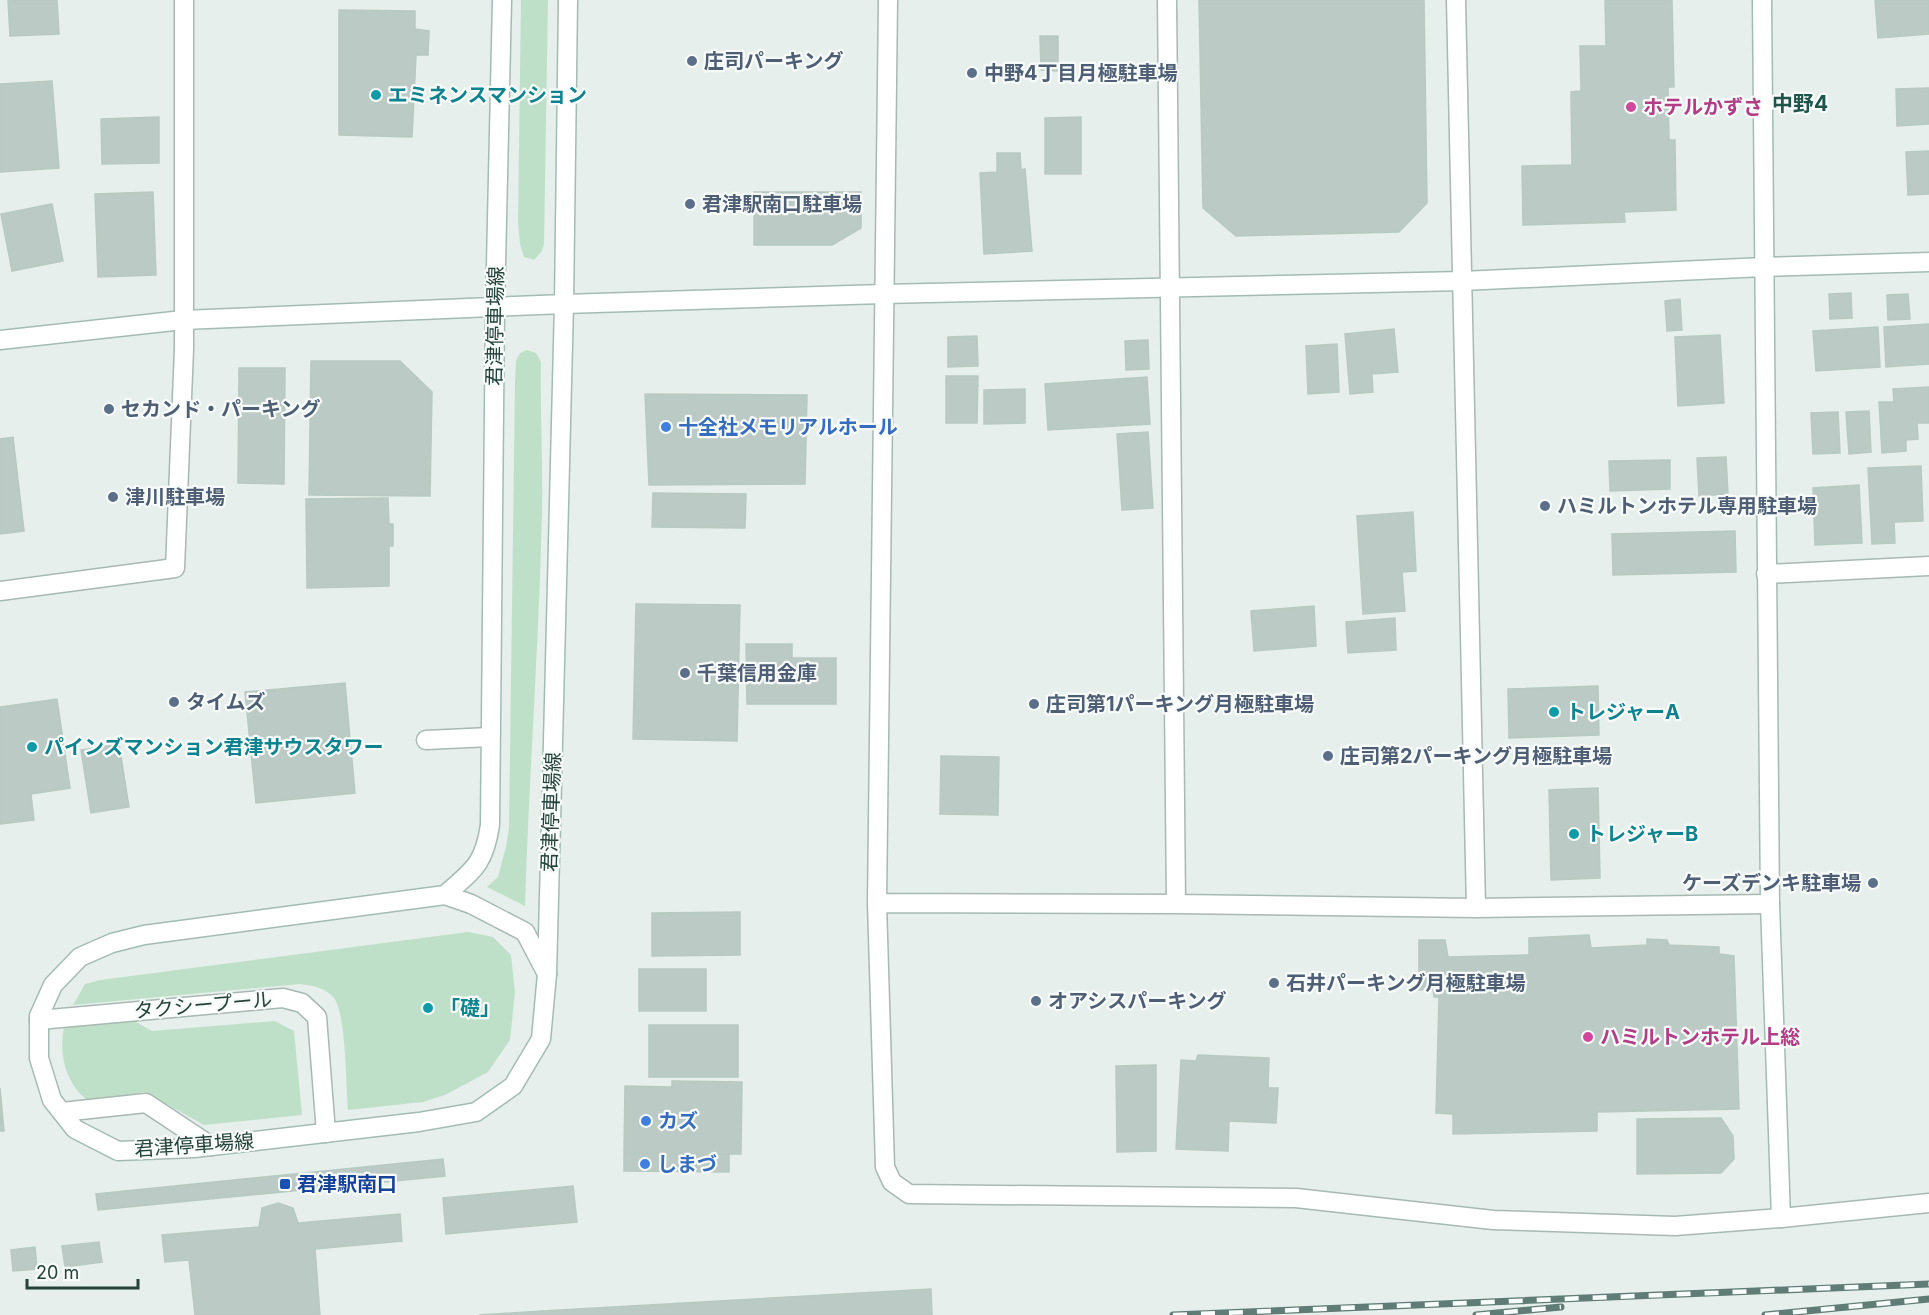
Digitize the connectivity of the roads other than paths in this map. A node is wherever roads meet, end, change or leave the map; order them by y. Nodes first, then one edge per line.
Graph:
1 (184, 0) edge
2 (502, 0) edge
3 (568, 0) edge
4 (888, 0) edge
5 (1167, 0) edge
6 (1455, 0) edge
7 (1762, 0) edge
8 (1929, 262) edge
9 (1763, 267) junction
10 (1463, 281) junction
11 (1169, 287) junction
12 (883, 294) junction
13 (564, 304) junction
14 (495, 308) junction
15 (183, 320) junction
16 (0, 340) edge
17 (1929, 566) edge
18 (1766, 574) junction
19 (0, 591) edge
20 (490, 737) junction
21 (426, 740) dead end
22 (445, 895) junction
23 (877, 903) junction
24 (1176, 904) junction
25 (1770, 904) junction
26 (1476, 908) junction
27 (547, 974) junction
28 (39, 1020) junction
29 (62, 1112) junction
30 (326, 1133) junction
31 (211, 1146) junction
32 (1929, 1203) edge
33 (1781, 1218) junction

1 - 15 street
2 - 14 street, 君津停車場線
3 - 13 street, 君津停車場線
4 - 12 street
5 - 11 street
6 - 10 street
7 - 9 street
8 - 9 street
9 - 10 street
9 - 18 street
10 - 11 street
10 - 26 street
11 - 12 street
11 - 24 street
12 - 13 street
12 - 23 street
13 - 14 street
13 - 27 street, 君津停車場線
14 - 15 street
14 - 20 street, 君津停車場線
15 - 16 street
15 - 19 street
17 - 18 street
18 - 25 street
20 - 21 street
20 - 22 street, 君津停車場線
22 - 27 street
22 - 28 street, 君津停車場線
23 - 24 street
23 - 33 street
24 - 26 street
25 - 26 street
25 - 33 street
27 - 30 street, 君津停車場線
28 - 29 street, 君津停車場線
28 - 30 street, タクシープール
29 - 31 street, 君津停車場線
29 - 31 street
30 - 31 street, 君津停車場線
32 - 33 street

